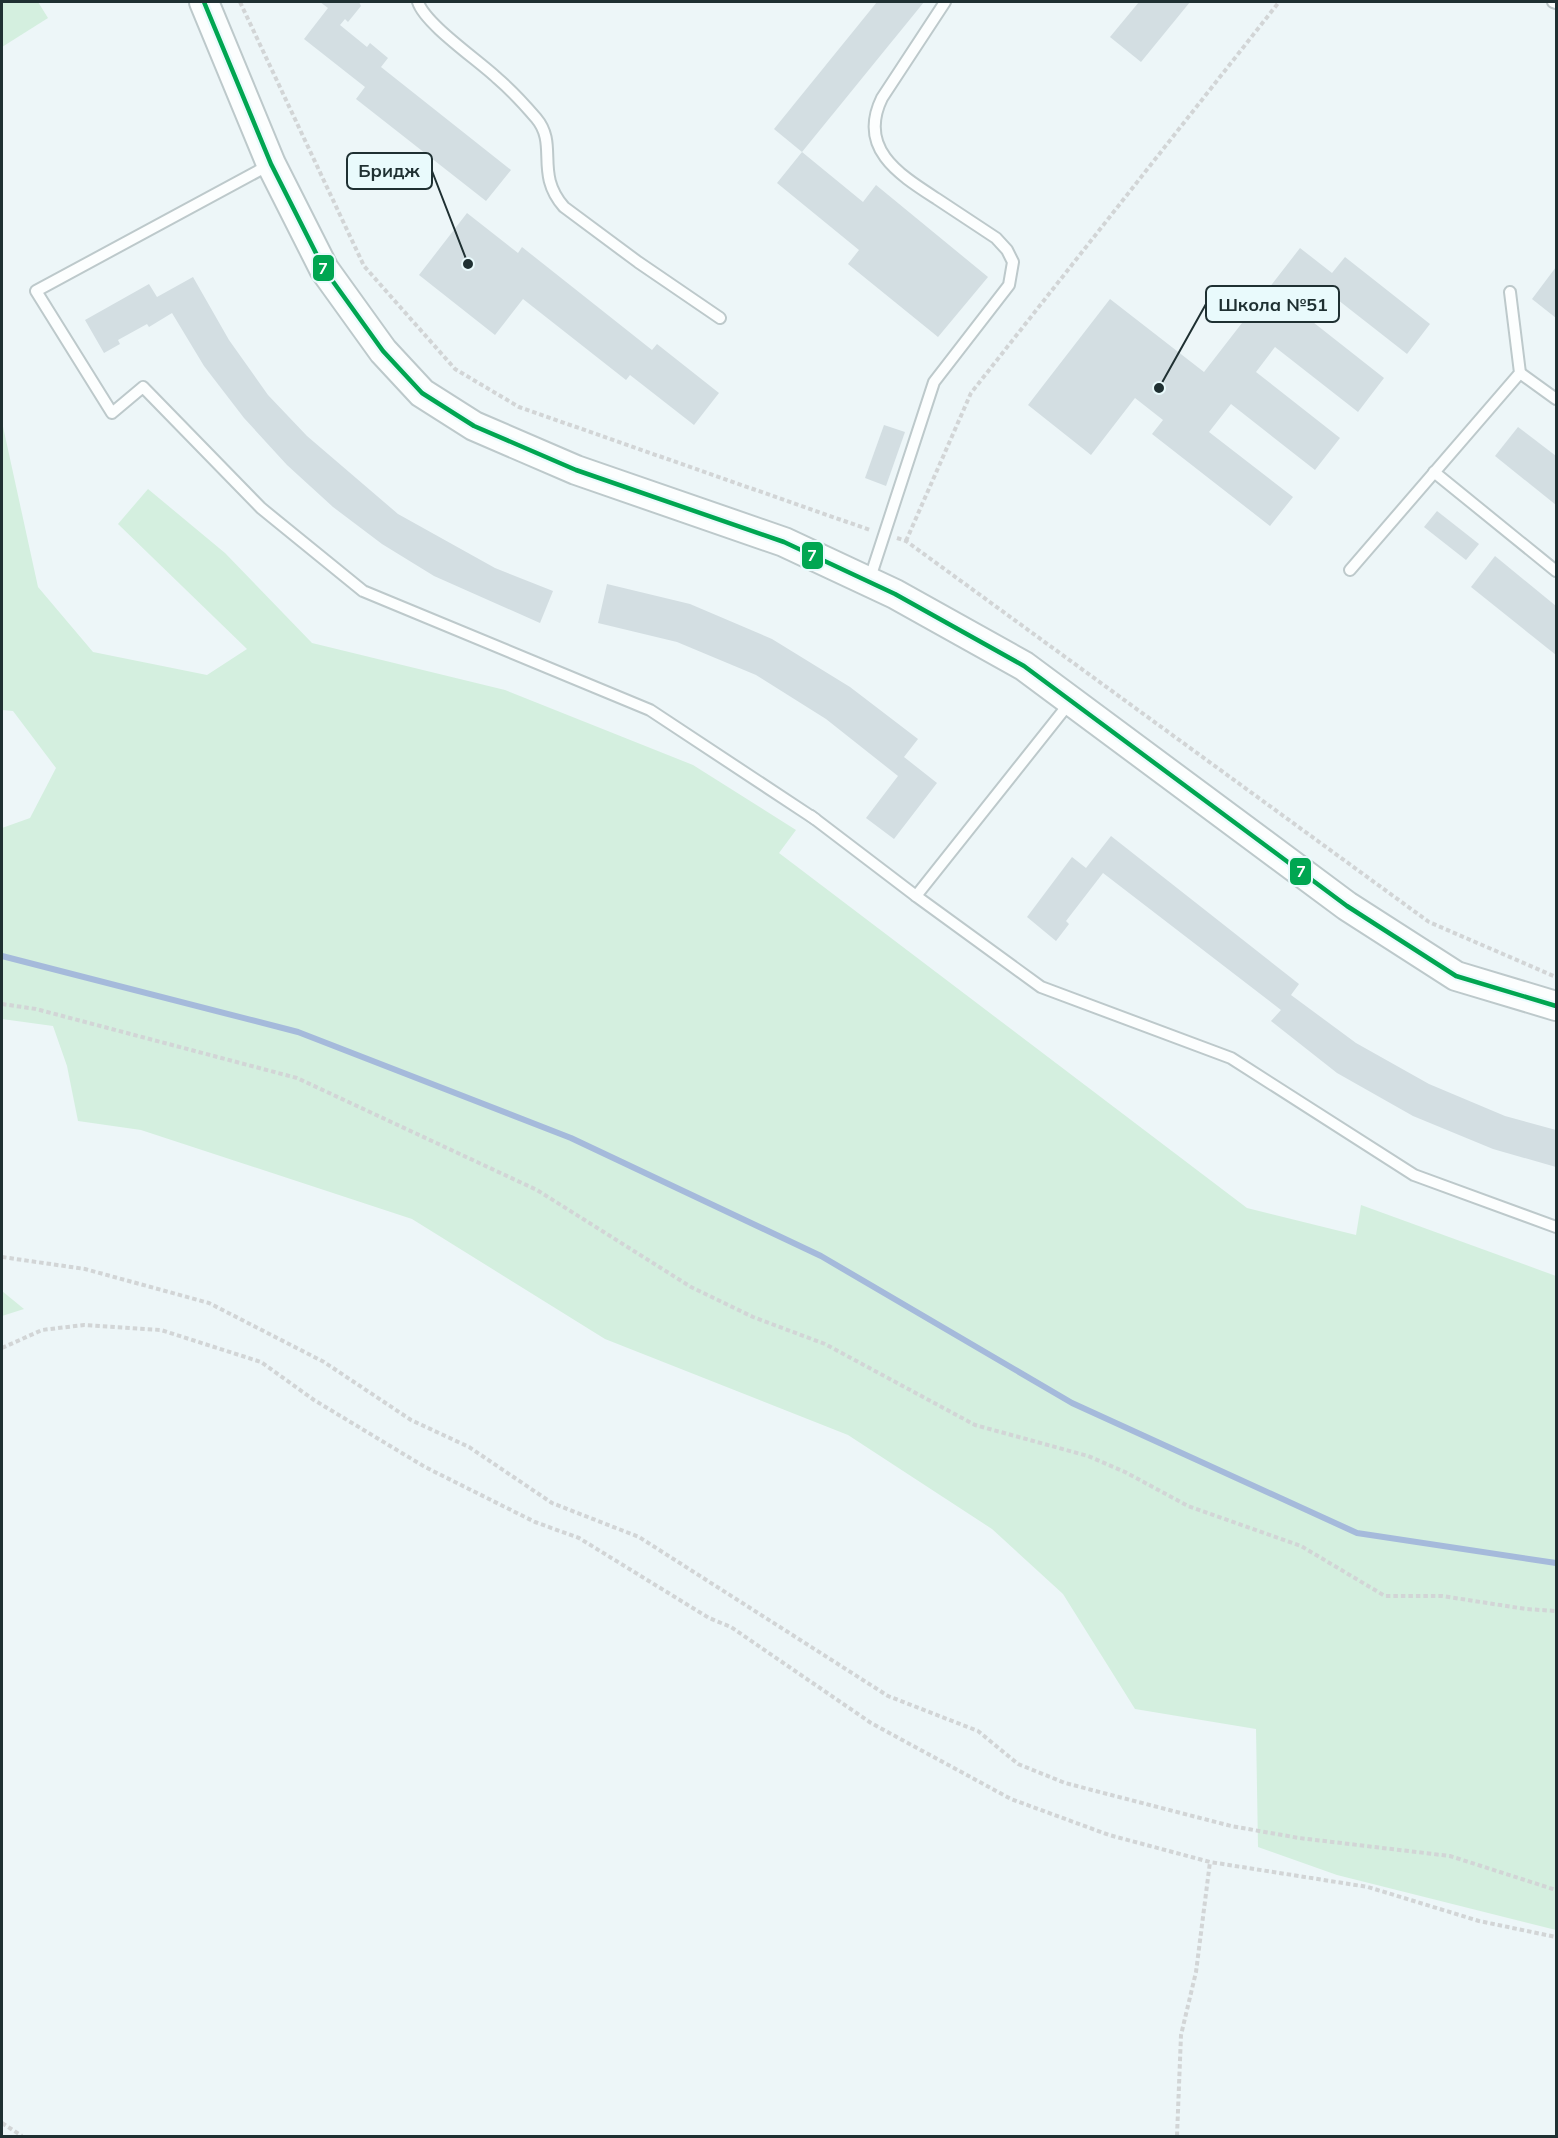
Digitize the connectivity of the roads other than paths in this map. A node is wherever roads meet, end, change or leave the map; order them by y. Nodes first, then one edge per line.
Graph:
1 (418, 2) edge
2 (945, 2) edge
3 (207, 4) edge
4 (271, 164) junction
5 (1510, 292) dead end
6 (720, 318) dead end
7 (1520, 373) junction
8 (1557, 399) edge
9 (1434, 472) junction
10 (1350, 570) dead end
11 (1557, 571) edge
12 (868, 582) junction
13 (1071, 701) junction
14 (916, 896) junction
15 (1557, 1006) edge
16 (1557, 1227) edge

1 - 6 lane
2 - 12 lane
3 - 4 street
4 - 12 street
4 - 14 lane
5 - 7 lane
7 - 8 lane
7 - 9 lane
9 - 10 lane
9 - 11 lane
12 - 13 street
13 - 14 lane
13 - 15 street
14 - 16 lane

